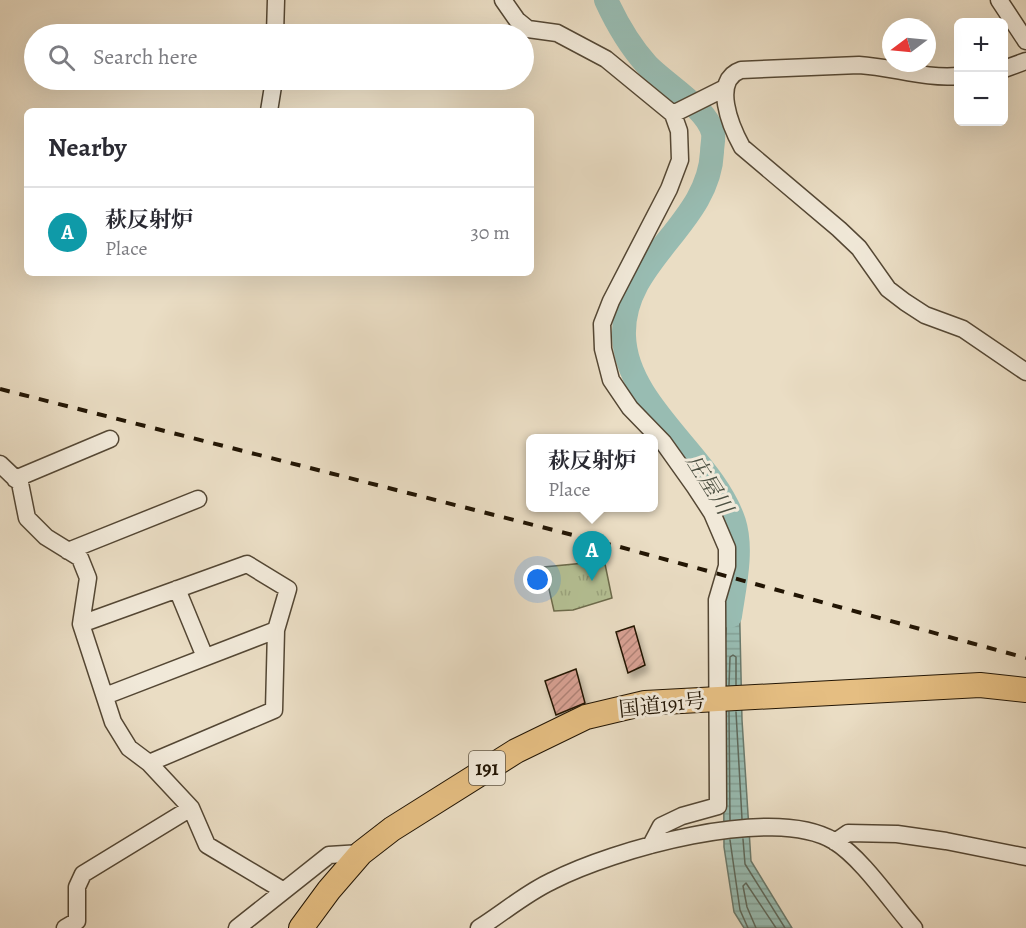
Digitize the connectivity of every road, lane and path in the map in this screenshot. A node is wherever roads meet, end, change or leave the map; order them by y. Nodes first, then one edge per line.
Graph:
1 (276, 0) edge
2 (503, 0) edge
3 (999, 0) edge
4 (275, 24) edge
5 (522, 24) edge
6 (534, 30) edge
7 (1026, 41) edge
8 (1026, 61) edge
9 (1008, 68) edge
10 (954, 76) edge
11 (725, 88) junction
12 (272, 90) edge
13 (269, 108) edge
14 (673, 114) junction
15 (1026, 372) edge
16 (655, 434) edge
17 (658, 437) edge
18 (110, 439) dead end
19 (0, 464) edge
20 (15, 479) junction
21 (198, 499) dead end
22 (69, 551) junction
23 (177, 590) junction
24 (81, 624) junction
25 (276, 630) junction
26 (205, 657) junction
27 (1026, 690) edge
28 (105, 696) junction
29 (728, 699) junction
30 (149, 763) junction
31 (191, 808) junction
32 (835, 842) junction
33 (651, 845) junction
34 (361, 853) junction
35 (1026, 857) edge
36 (284, 891) junction
37 (65, 928) edge
38 (237, 928) edge
39 (301, 928) edge
40 (479, 928) edge
41 (914, 928) edge

1 - 4 street
2 - 5 street
3 - 7 street
6 - 14 street
8 - 9 street
10 - 11 street
11 - 14 street
11 - 15 street
12 - 13 street
14 - 16 street
17 - 29 street
18 - 20 street
19 - 20 street
20 - 22 street
21 - 22 street
22 - 24 street
23 - 24 street
23 - 25 street
23 - 26 street
24 - 28 street
25 - 26 street
25 - 30 street
26 - 28 street
27 - 29 highway, 国道191号 / 191
28 - 30 street
29 - 33 street
29 - 34 highway, 国道191号 / 191
30 - 31 street
31 - 36 street
31 - 37 street
32 - 33 street
32 - 35 street
32 - 41 street
33 - 40 street
34 - 36 street
34 - 39 highway, 国道191号 / 191
36 - 38 street

